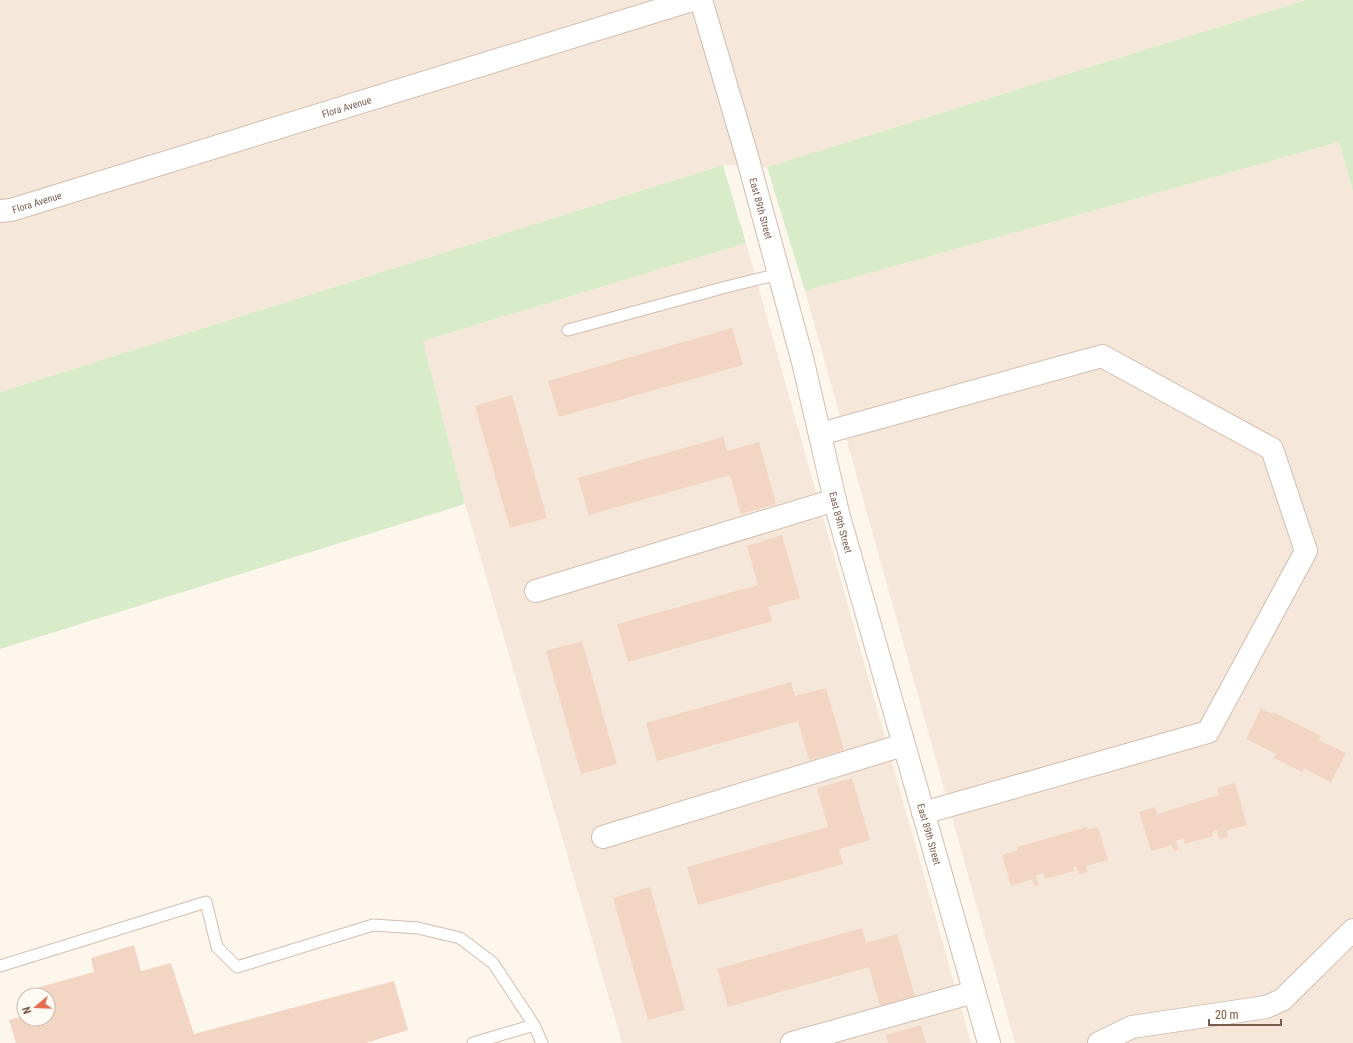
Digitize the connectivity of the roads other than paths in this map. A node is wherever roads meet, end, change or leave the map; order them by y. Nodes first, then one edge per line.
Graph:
1 (692, 0) edge
2 (701, 0) edge
3 (0, 211) edge
4 (779, 274) junction
5 (568, 330) dead end
6 (820, 434) junction
7 (835, 500) junction
8 (536, 591) dead end
9 (903, 745) junction
10 (922, 813) junction
11 (603, 837) dead end
12 (1353, 930) edge
13 (0, 966) edge
14 (974, 992) junction
15 (534, 1025) junction
16 (474, 1043) edge
17 (542, 1043) edge
18 (792, 1043) edge
19 (989, 1043) edge
20 (1099, 1043) edge

1 - 3 street, Flora Avenue
2 - 4 street, East 89th Street
4 - 5 lane
4 - 6 street, East 89th Street
6 - 7 street, East 89th Street
6 - 10 street
7 - 8 street
7 - 9 street, East 89th Street
9 - 10 street, East 89th Street
9 - 11 street
10 - 14 street, East 89th Street
12 - 20 street
13 - 15 lane
14 - 18 street
14 - 19 street, East 89th Street
15 - 16 lane
15 - 17 lane

